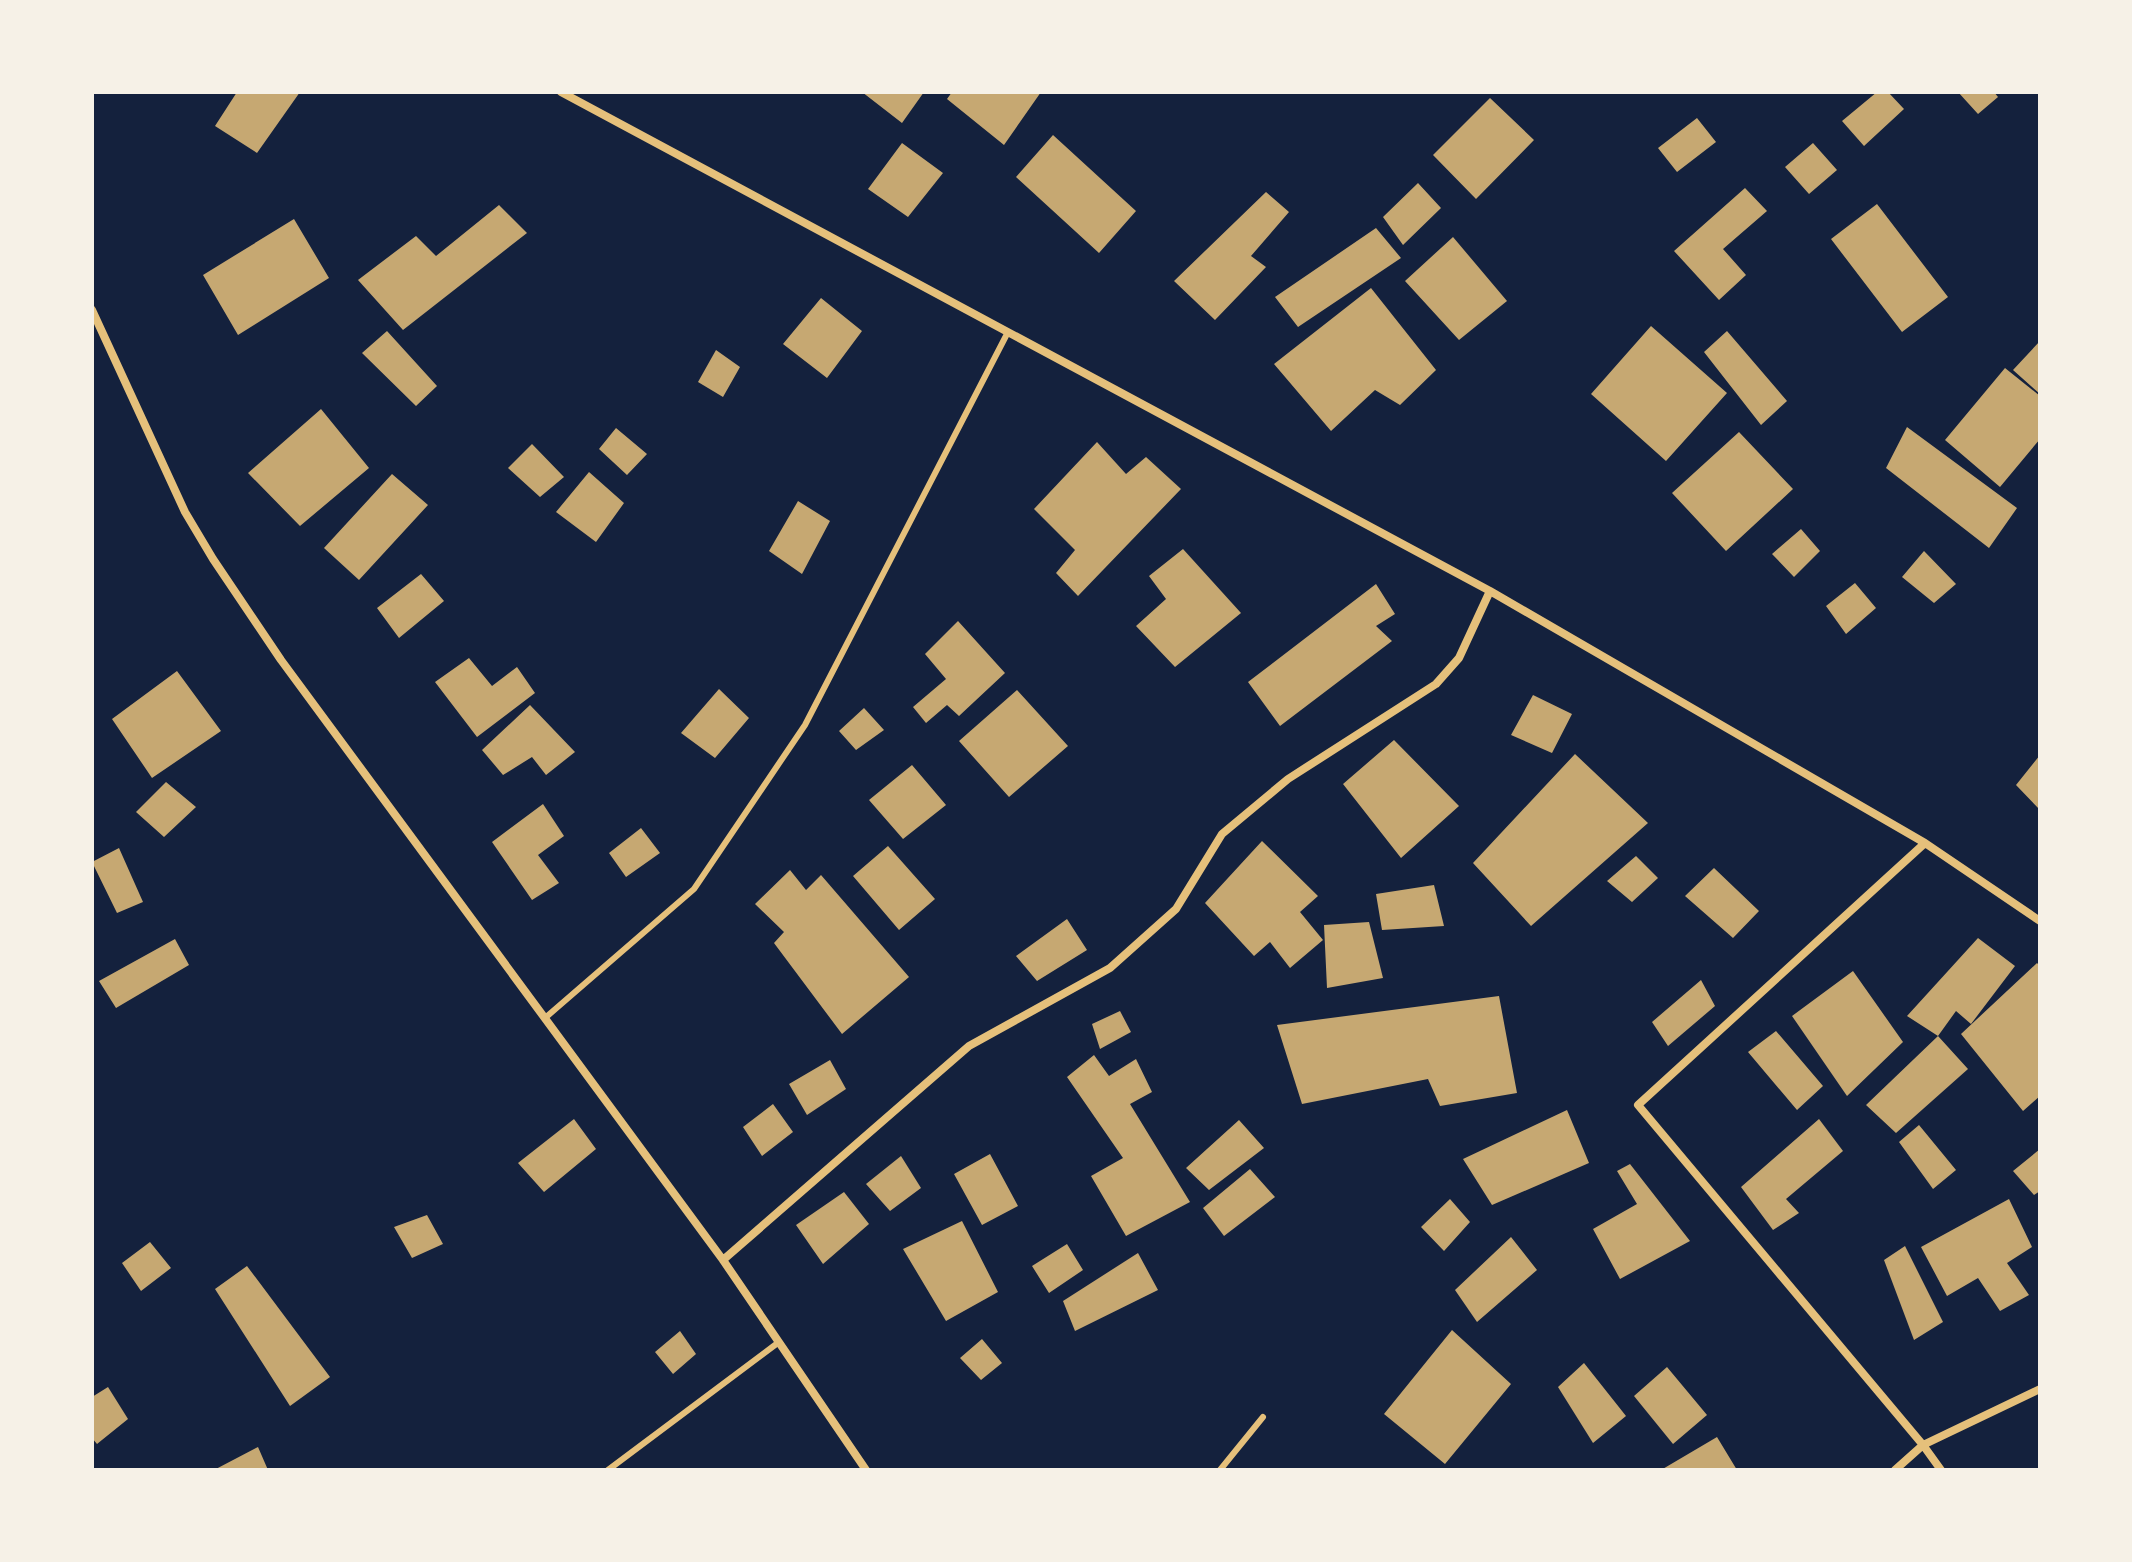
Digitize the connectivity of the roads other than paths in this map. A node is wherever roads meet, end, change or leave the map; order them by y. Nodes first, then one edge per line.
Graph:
1 (561, 92) edge
2 (92, 310) edge
3 (1008, 332) junction
4 (1490, 591) junction
5 (1925, 843) junction
6 (2040, 921) edge
7 (545, 1018) junction
8 (723, 1260) junction
9 (779, 1342) junction
10 (2040, 1389) edge
11 (1263, 1417) dead end
12 (1923, 1445) junction
13 (608, 1470) edge
14 (866, 1470) edge
15 (1220, 1470) edge
16 (1895, 1470) edge
17 (1941, 1470) edge

1 - 3 street
2 - 7 street
3 - 4 street
3 - 7 lane
4 - 5 street
4 - 8 street
5 - 6 street
5 - 12 street
7 - 8 street
8 - 9 street
9 - 13 lane
9 - 14 street
10 - 12 street
11 - 15 lane
12 - 16 street
12 - 17 street

